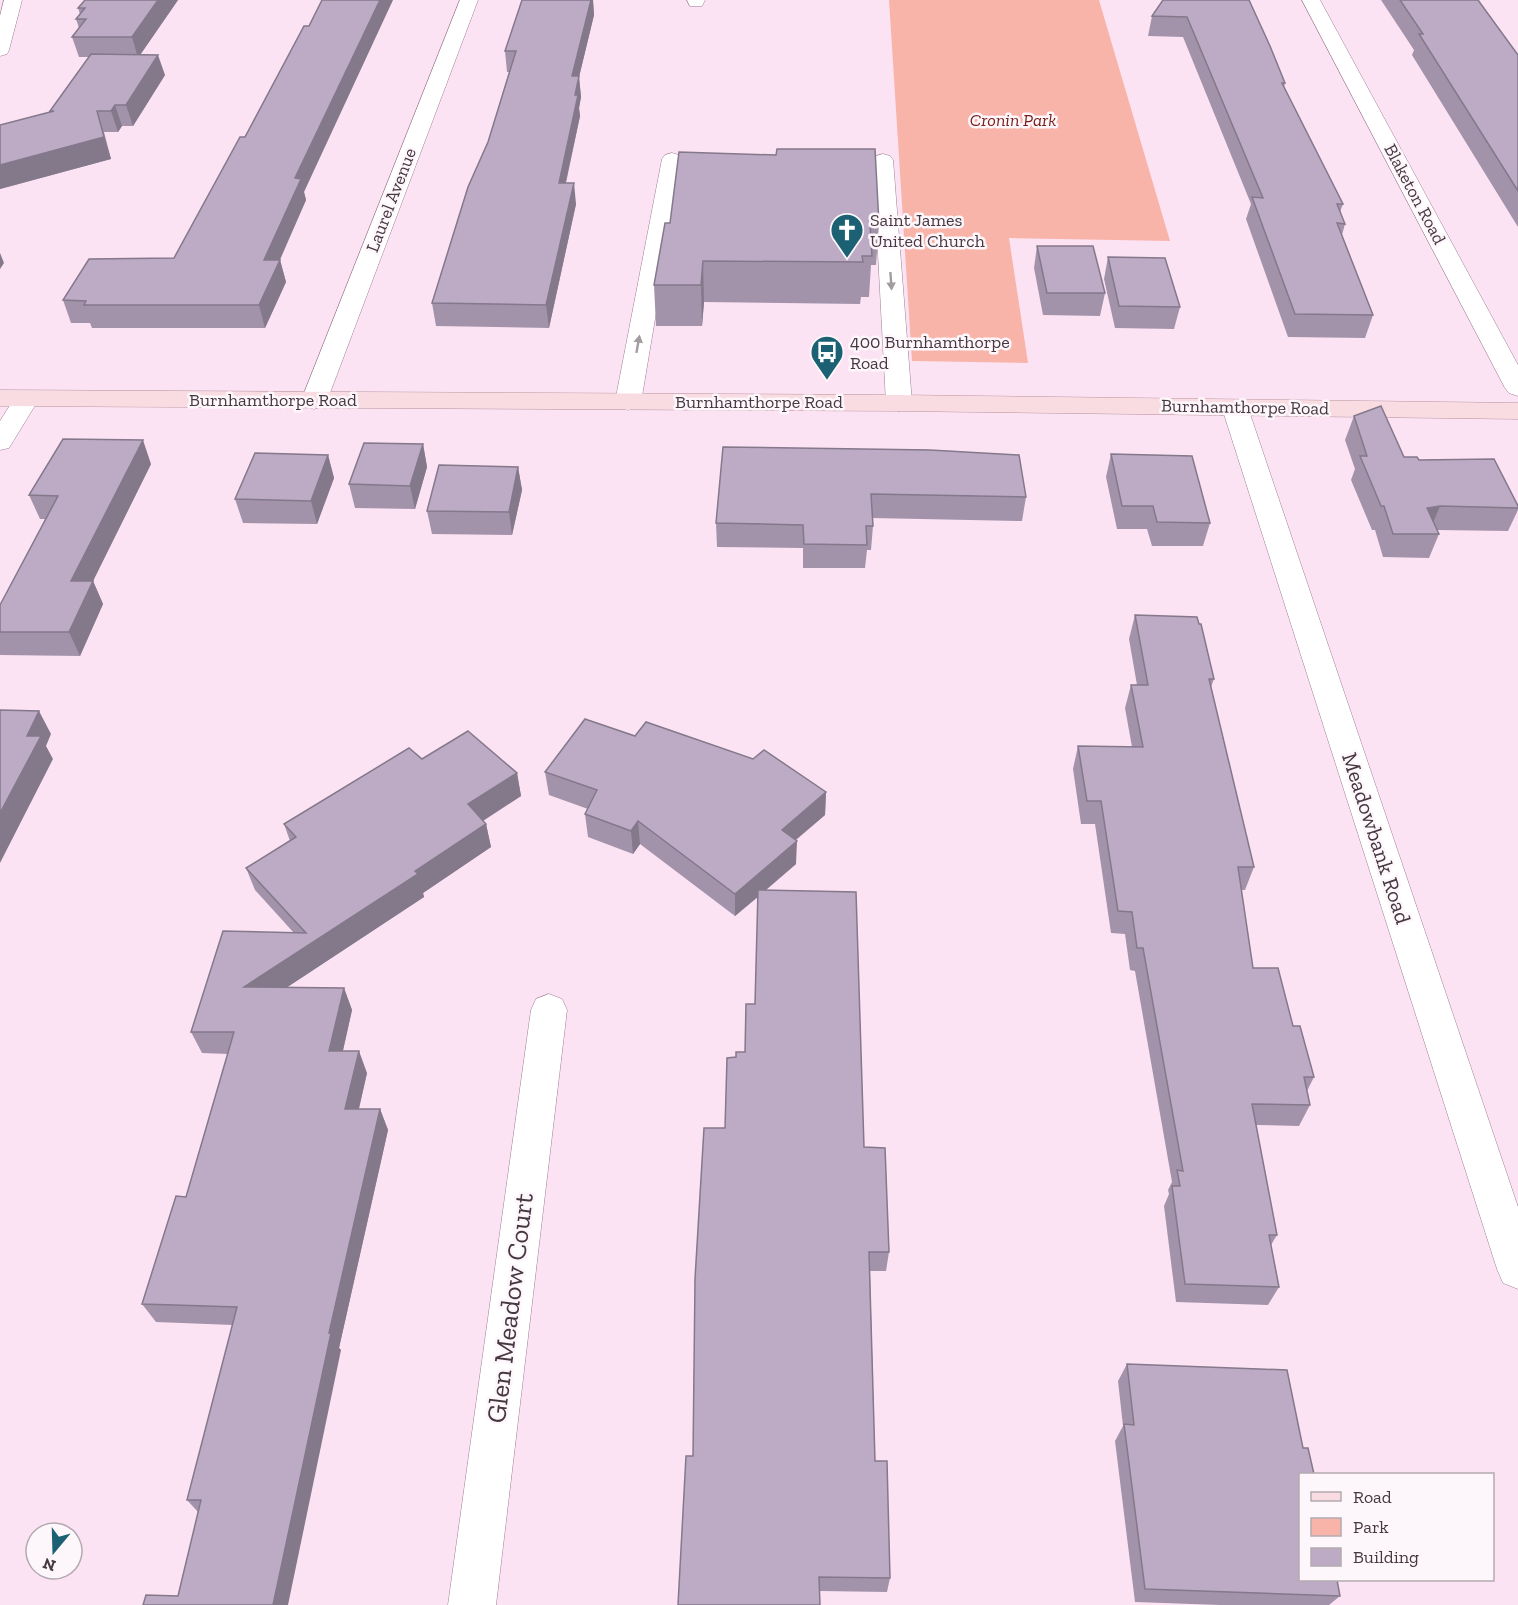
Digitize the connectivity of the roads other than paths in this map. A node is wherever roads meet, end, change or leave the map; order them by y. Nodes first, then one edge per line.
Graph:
1 (13, 0) edge
2 (469, 0) edge
3 (1311, 0) edge
4 (0, 50) edge
5 (672, 159) dead end
6 (883, 160) dead end
7 (1518, 388) edge
8 (0, 398) edge
9 (26, 399) junction
10 (314, 401) junction
11 (628, 402) junction
12 (898, 403) junction
13 (1235, 408) junction
14 (1518, 411) edge
15 (0, 442) edge
16 (549, 1010) dead end
17 (1518, 1269) edge
18 (472, 1605) edge

1 - 4 street
2 - 10 street, Laurel Avenue
3 - 7 street, Blaketon Road
11 -> 5 street
6 -> 12 street
8 - 9 main road, Burnhamthorpe Road
9 - 10 main road, Burnhamthorpe Road
9 - 15 street
10 - 11 main road, Burnhamthorpe Road
11 - 12 main road, Burnhamthorpe Road
12 - 13 main road, Burnhamthorpe Road
13 - 14 main road, Burnhamthorpe Road
13 - 17 street, Meadowbank Road
16 - 18 street, Glen Meadow Court

